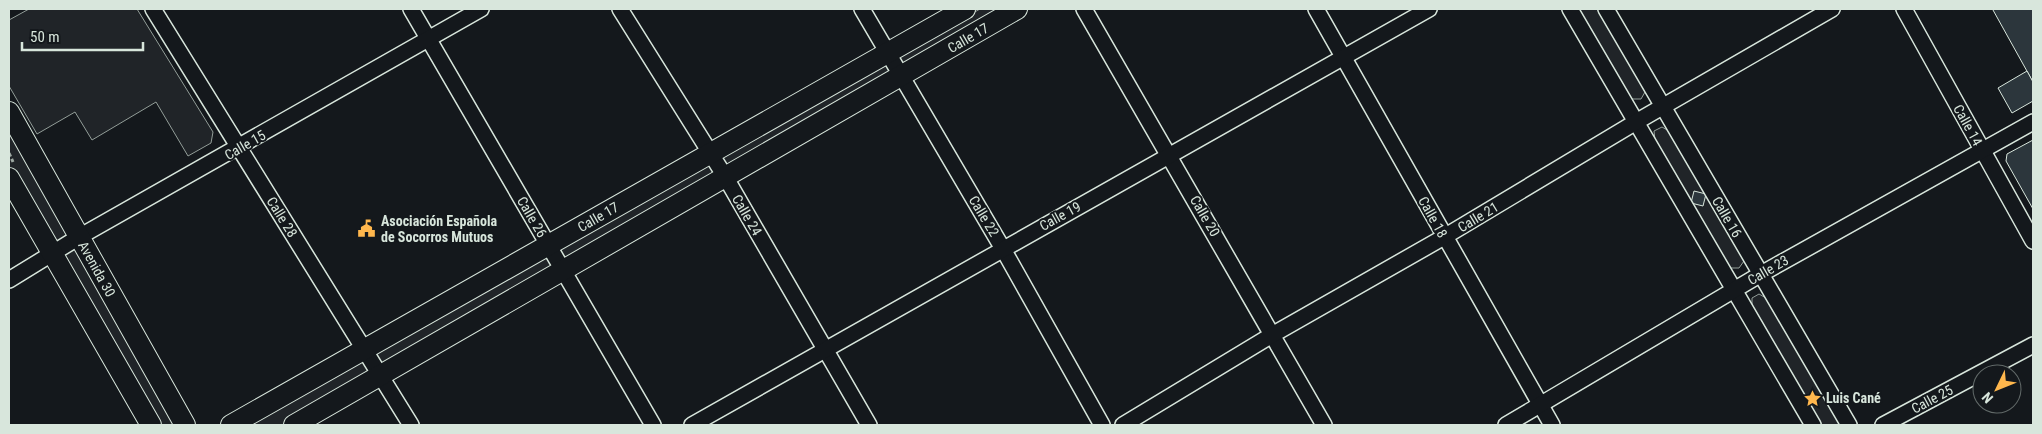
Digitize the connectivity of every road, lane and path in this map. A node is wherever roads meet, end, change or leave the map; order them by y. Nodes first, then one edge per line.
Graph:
1 (154, 9) edge
2 (411, 9) edge
3 (481, 9) edge
4 (620, 9) edge
5 (862, 9) edge
6 (965, 9) edge
7 (1018, 9) edge
8 (1084, 9) edge
9 (1316, 9) edge
10 (1429, 9) edge
11 (1570, 9) edge
12 (1606, 9) edge
13 (1832, 9) edge
14 (1904, 9) edge
15 (428, 39) junction
16 (887, 52) junction
17 (1344, 58) junction
18 (902, 77) junction
19 (1662, 106) junction
20 (9, 112) edge
21 (1636, 122) junction
22 (2033, 122) edge
23 (238, 148) junction
24 (1982, 150) junction
25 (710, 154) junction
26 (1170, 155) junction
27 (9, 178) edge
28 (726, 178) junction
29 (79, 237) junction
30 (1444, 237) junction
31 (2033, 241) edge
32 (548, 245) junction
33 (1003, 248) junction
34 (52, 255) junction
35 (563, 270) junction
36 (1761, 274) junction
37 (9, 280) edge
38 (1734, 290) junction
39 (1272, 335) junction
40 (2033, 345) edge
41 (366, 349) junction
42 (824, 350) junction
43 (382, 376) junction
44 (1541, 405) junction
45 (151, 425) edge
46 (185, 425) edge
47 (232, 425) edge
48 (294, 425) edge
49 (411, 425) edge
50 (653, 425) edge
51 (692, 425) edge
52 (869, 425) edge
53 (1102, 425) edge
54 (1123, 425) edge
55 (1324, 425) edge
56 (1506, 425) edge
57 (1552, 425) edge
58 (1813, 425) edge
59 (1849, 425) edge
60 (1883, 425) edge

1 - 23 street, Calle 28
2 - 15 street, Calle 26
3 - 15 street, Calle 15
4 - 25 street, Calle 24
5 - 16 street, Calle 22
6 - 16 main road, Calle 17
7 - 18 main road, Calle 17
8 - 26 street, Calle 20
9 - 17 street, Calle 18
10 - 17 street, Calle 19
11 - 21 street
12 - 19 street, Calle 16
13 - 19 street, Calle 21
14 - 24 street, Calle 14
15 - 23 street, Calle 15
15 - 32 street, Calle 26
16 - 18 street, Calle 22
16 - 25 main road, Calle 17
17 - 26 street, Calle 19
17 - 30 street, Calle 18
18 - 28 main road, Calle 17
18 - 33 street, Calle 22
19 - 21 street, Calle 21
19 - 36 street, Calle 16
20 - 29 main road, Avenida 30
21 - 30 street, Calle 21
21 - 38 street
22 - 24 street, Calle 23
23 - 29 street, Calle 15
23 - 41 street, Calle 28
24 - 31 street, Calle 14
24 - 36 street, Calle 23
25 - 28 street, Calle 24
25 - 32 main road, Calle 17
26 - 33 street, Calle 19
26 - 39 street, Calle 20
27 - 34 main road
28 - 35 main road, Calle 17
28 - 42 street, Calle 24
29 - 34 street, Calle 15
29 - 46 main road, Avenida 30
30 - 39 street, Calle 21
30 - 44 street, Calle 18
32 - 35 street, Calle 26
32 - 41 main road, Calle 17
33 - 42 street, Calle 19
33 - 53 street, Calle 22
34 - 37 street, Calle 15
34 - 45 main road
35 - 43 main road, Calle 17
35 - 50 street, Calle 26
36 - 38 street, Calle 23
36 - 59 street, Calle 16
38 - 44 street, Calle 23
38 - 58 street
39 - 54 street, Calle 21
39 - 55 street, Calle 20
40 - 60 street, Calle 25
41 - 43 street, Calle 28
41 - 47 main road, Calle 17
42 - 51 street, Calle 19
42 - 52 street, Calle 24
43 - 48 main road, Calle 17
43 - 49 street, Calle 28
44 - 56 street, Calle 23
44 - 57 street, Calle 18

